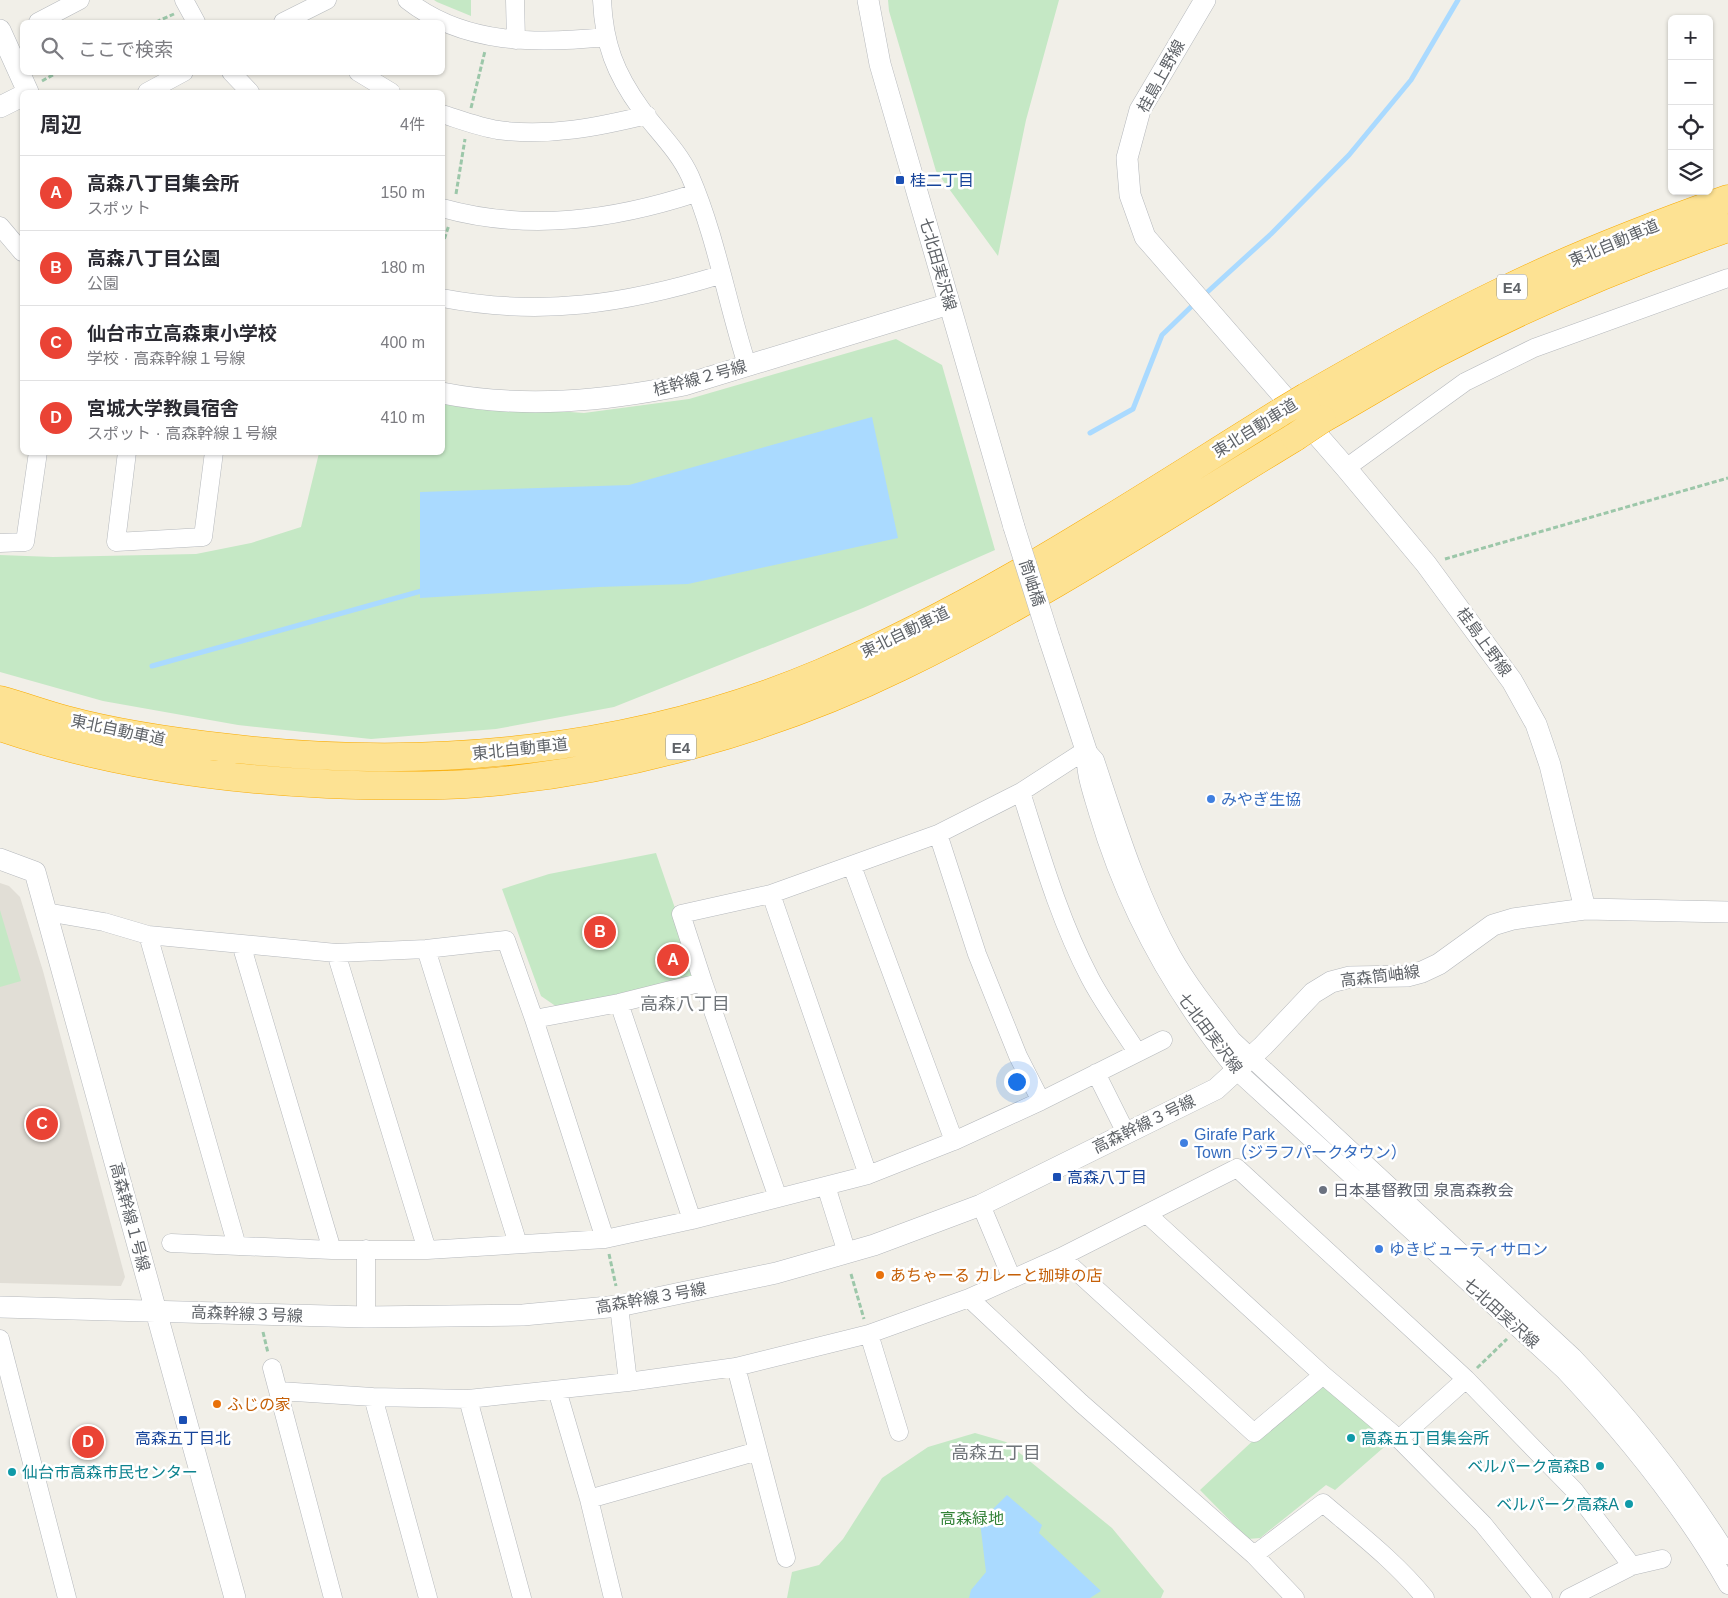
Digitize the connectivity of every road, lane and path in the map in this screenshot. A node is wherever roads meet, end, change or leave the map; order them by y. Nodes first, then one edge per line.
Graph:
1 (80, 0) edge
2 (184, 0) edge
3 (327, 0) edge
4 (407, 0) edge
5 (516, 0) edge
6 (602, 0) edge
7 (868, 0) edge
8 (1205, 0) edge
9 (42, 20) edge
10 (195, 20) edge
11 (295, 20) edge
12 (441, 20) edge
13 (445, 22) edge
14 (0, 30) edge
15 (606, 37) junction
16 (516, 40) junction
17 (20, 74) edge
18 (20, 75) edge
19 (178, 75) edge
20 (235, 75) edge
21 (363, 75) edge
22 (27, 90) edge
23 (151, 90) edge
24 (248, 90) edge
25 (388, 90) edge
26 (20, 97) edge
27 (0, 107) edge
28 (445, 115) edge
29 (647, 115) junction
30 (696, 193) junction
31 (1728, 199) edge
32 (448, 209) edge
33 (0, 226) edge
34 (445, 228) edge
35 (1728, 228) edge
36 (20, 250) edge
37 (720, 275) junction
38 (1728, 278) edge
39 (445, 298) edge
40 (949, 304) junction
41 (747, 365) junction
42 (445, 393) edge
43 (38, 455) edge
44 (127, 455) edge
45 (214, 455) edge
46 (1346, 468) junction
47 (1728, 478) edge
48 (1014, 527) joint
49 (0, 543) edge
50 (1426, 564) junction
51 (1050, 638) joint
52 (0, 700) edge
53 (0, 727) edge
54 (1086, 750) junction
55 (1022, 792) junction
56 (938, 834) junction
57 (0, 860) edge
58 (852, 866) junction
59 (771, 894) junction
60 (1585, 909) junction
61 (46, 912) junction
62 (1728, 912) edge
63 (148, 935) junction
64 (240, 944) junction
65 (426, 949) junction
66 (336, 952) junction
67 (703, 982) junction
68 (619, 1003) junction
69 (534, 1019) junction
70 (1163, 1040) dead end
71 (1137, 1052) junction
72 (1244, 1065) junction
73 (1096, 1073) junction
74 (1041, 1101) junction
75 (1126, 1133) junction
76 (954, 1141) junction
77 (868, 1175) junction
78 (826, 1186) junction
79 (778, 1198) junction
80 (981, 1205) junction
81 (1147, 1214) junction
82 (692, 1220) junction
83 (605, 1239) junction
84 (171, 1243) dead end
85 (518, 1244) junction
86 (237, 1246) junction
87 (366, 1249) junction
88 (332, 1250) junction
89 (426, 1250) junction
90 (847, 1253) junction
91 (1060, 1257) junction
92 (851, 1274) dead end
93 (1012, 1279) junction
94 (618, 1296) junction
95 (969, 1298) junction
96 (0, 1307) edge
97 (156, 1311) junction
98 (366, 1317) junction
99 (263, 1332) dead end
100 (868, 1334) junction
101 (1508, 1338) dead end
102 (0, 1339) edge
103 (736, 1367) junction
104 (272, 1368) joint
105 (1323, 1375) junction
106 (1466, 1379) junction
107 (628, 1382) junction
108 (557, 1390) junction
109 (279, 1391) junction
110 (373, 1397) junction
111 (468, 1399) junction
112 (899, 1432) dead end
113 (1398, 1440) junction
114 (758, 1451) junction
115 (589, 1500) junction
116 (1728, 1555) edge
117 (1254, 1556) junction
118 (786, 1558) dead end
119 (1662, 1559) dead end
120 (1632, 1566) junction
121 (1728, 1585) edge
122 (66, 1598) edge
123 (235, 1598) edge
124 (333, 1598) edge
125 (428, 1598) edge
126 (522, 1598) edge
127 (613, 1598) edge
128 (1295, 1598) edge
129 (1425, 1598) edge
130 (1543, 1598) edge
131 (1569, 1598) edge

1 - 9 street
2 - 10 street
3 - 11 street
4 - 12 street
5 - 16 street
6 - 15 street
7 - 40 street, 七北田実沢線
8 - 46 street, 桂島上野線
13 - 16 street
14 - 17 street
15 - 16 street
15 - 29 street
18 - 22 street
19 - 23 street
20 - 24 street
21 - 25 street
26 - 27 street
28 - 29 street
29 - 30 street
30 - 32 street
30 - 37 street
31 - 52 highway, 東北自動車道 / E4, bridge
32 - 34 path
33 - 36 street
35 - 53 highway, 東北自動車道 / E4, bridge
37 - 39 street
37 - 41 street
38 - 46 street
40 - 41 street, 桂幹線２号線
40 - 48 street, 七北田実沢線
41 - 42 street, 桂幹線２号線
43 - 49 street
44 - 45 street
46 - 50 street, 桂島上野線
47 - 50 path
48 - 51 street, 筒岫橋, bridge
50 - 60 street, 桂島上野線
51 - 54 street, 七北田実沢線
54 - 55 street
54 - 72 street, 七北田実沢線
55 - 56 street
55 - 71 street
56 - 58 street
56 - 74 street
57 - 61 street, 高森幹線１号線
58 - 59 street
58 - 76 street
59 - 67 street
59 - 77 street
60 - 62 street
60 - 72 street, 高森筒岫線
61 - 63 street
61 - 97 street, 高森幹線１号線
63 - 64 street
63 - 86 street
64 - 66 street
64 - 88 street
65 - 66 street
65 - 69 street
65 - 85 street
66 - 89 street
67 - 68 street
67 - 79 street
68 - 69 street
68 - 82 street
69 - 83 street
70 - 71 street
71 - 73 street
72 - 75 street, 高森幹線３号線
72 - 116 street
72 - 121 street, 七北田実沢線
73 - 74 street
73 - 75 street
74 - 76 street
75 - 80 street, 高森幹線３号線
76 - 77 street
77 - 78 street
78 - 79 street
78 - 90 street
79 - 82 street
80 - 90 street, 高森幹線３号線
80 - 93 street
81 - 91 street
81 - 105 street
81 - 106 street
82 - 83 street
83 - 85 street
83 - 94 path
84 - 86 street
85 - 89 street
86 - 88 street
87 - 88 street
87 - 89 street
87 - 98 street
90 - 94 street, 高森幹線３号線
91 - 93 street
91 - 105 street
92 - 100 path
93 - 95 street
94 - 98 street, 高森幹線３号線
94 - 107 street
95 - 100 street
95 - 117 street
96 - 97 street, 高森幹線３号線
97 - 98 street, 高森幹線３号線
97 - 123 street, 高森幹線１号線
99 - 104 path
100 - 103 street
100 - 112 street
101 - 106 path
102 - 122 street
103 - 107 street
103 - 114 street
104 - 109 street
105 - 113 street
106 - 113 street
106 - 120 street
107 - 108 street
108 - 111 street
108 - 115 street
109 - 110 street
109 - 124 street
110 - 111 street
110 - 125 street
111 - 126 street
113 - 130 street
114 - 115 street
114 - 118 street
115 - 127 street
117 - 128 street
117 - 129 street
119 - 120 street
120 - 131 street

